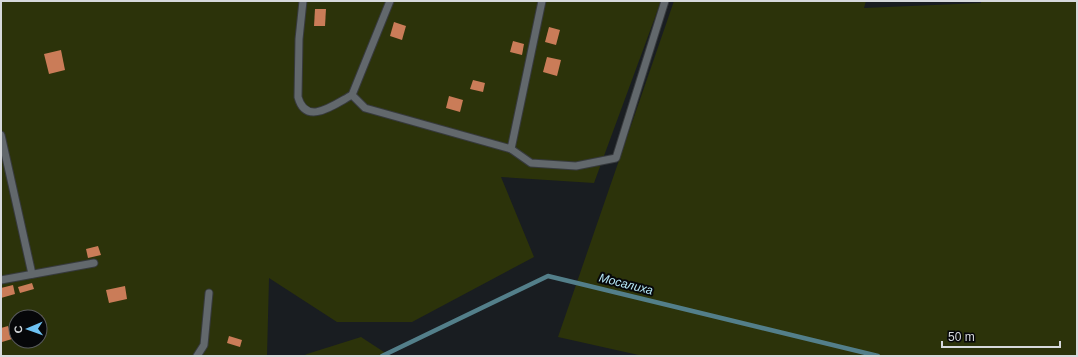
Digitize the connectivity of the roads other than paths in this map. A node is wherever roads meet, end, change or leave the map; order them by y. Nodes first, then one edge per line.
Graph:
1 (303, 1) edge
2 (390, 1) edge
3 (542, 1) edge
4 (665, 1) edge
5 (352, 95) junction
6 (1, 134) edge
7 (511, 150) junction
8 (94, 263) dead end
9 (32, 274) junction
10 (1, 280) edge
11 (208, 293) dead end
12 (196, 356) edge

1 - 5 lane
2 - 5 lane
3 - 7 lane
4 - 7 lane
5 - 7 lane
6 - 9 lane
8 - 9 lane
9 - 10 lane
11 - 12 lane

